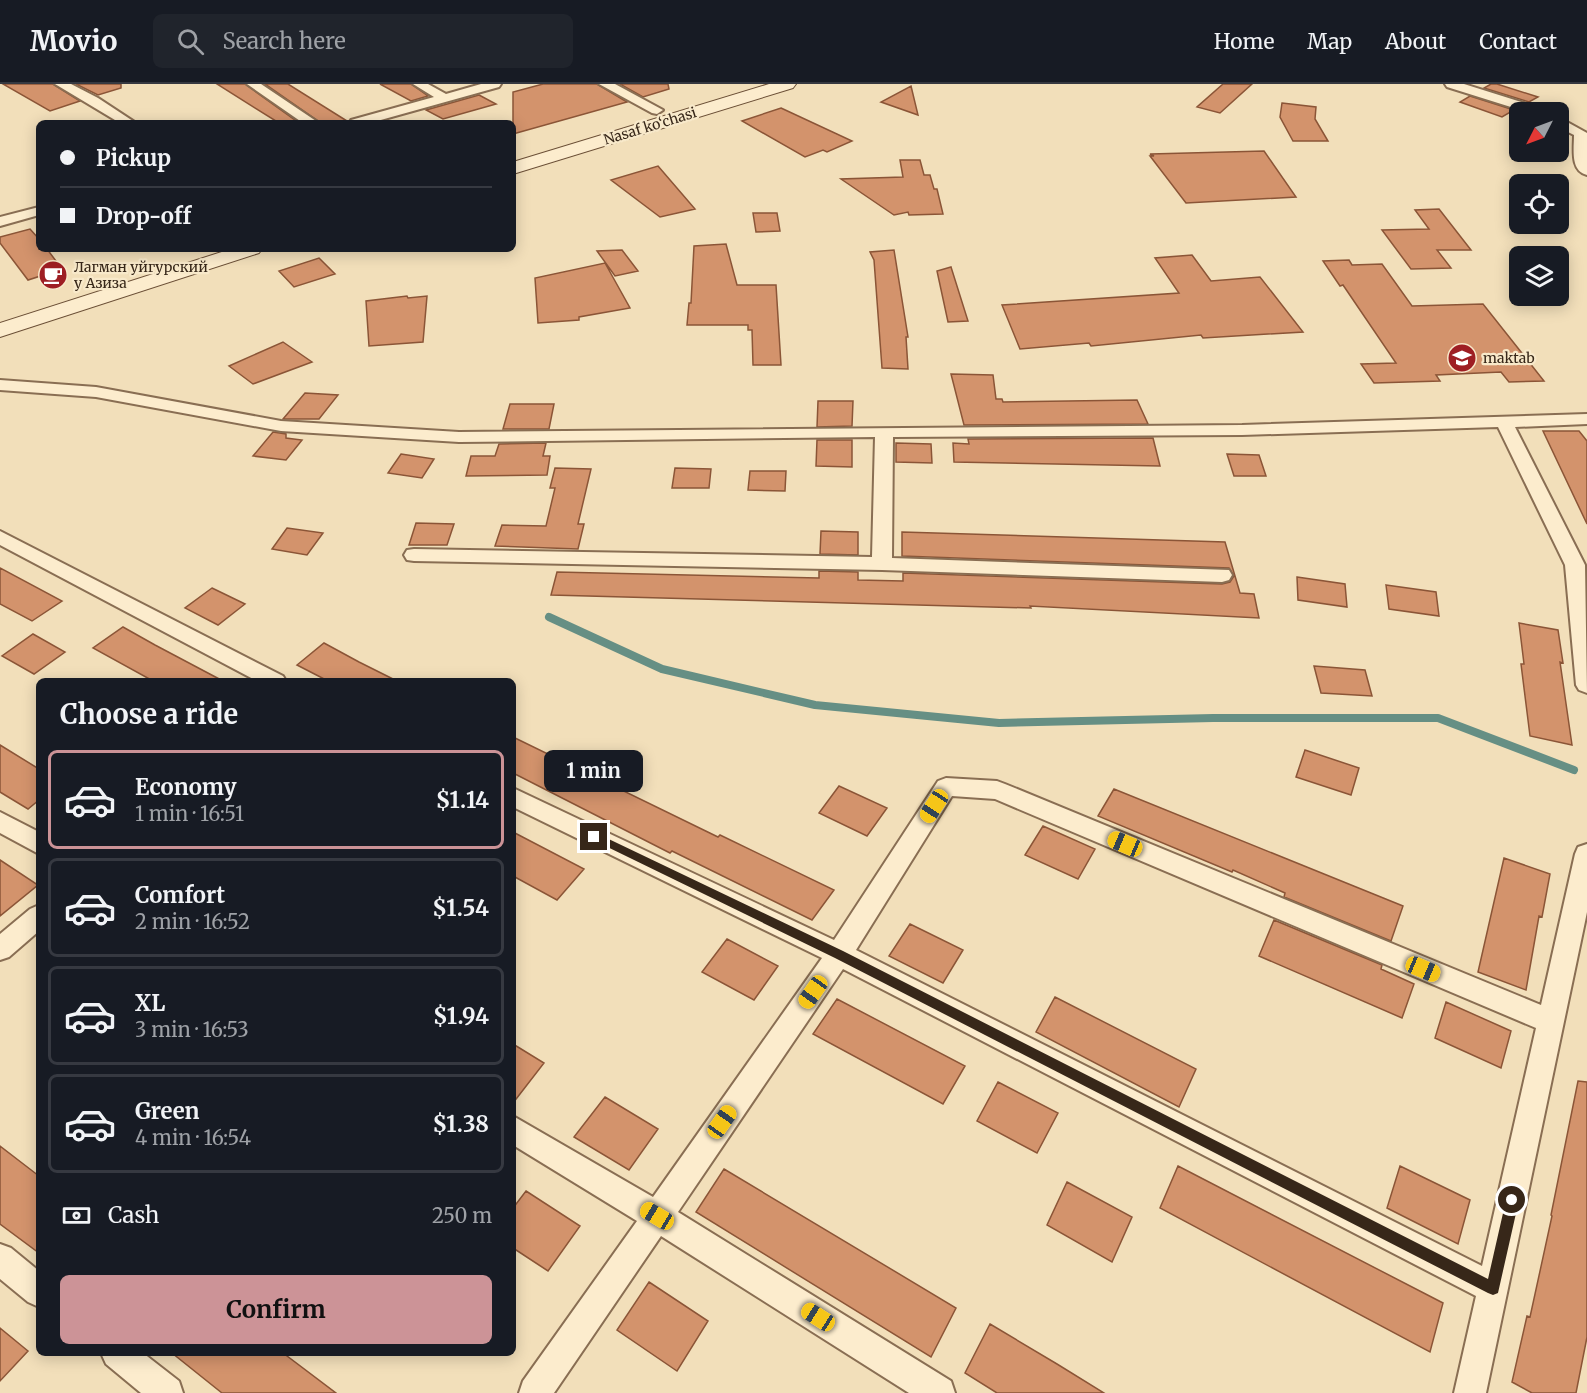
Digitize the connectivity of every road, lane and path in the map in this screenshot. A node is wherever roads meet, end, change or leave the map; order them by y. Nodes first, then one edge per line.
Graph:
1 (61, 84) edge
2 (253, 84) edge
3 (419, 84) edge
4 (495, 84) edge
5 (605, 84) edge
6 (746, 84) edge
7 (787, 84) edge
8 (1451, 84) edge
9 (444, 98) junction
10 (1509, 103) edge
11 (657, 110) junction
12 (124, 120) edge
13 (307, 120) edge
14 (367, 120) edge
15 (1569, 127) edge
16 (516, 154) edge
17 (516, 167) edge
18 (1587, 171) edge
19 (36, 213) edge
20 (0, 222) edge
21 (198, 252) edge
22 (243, 252) edge
23 (0, 314) edge
24 (0, 330) edge
25 (0, 385) edge
26 (1587, 419) edge
27 (1504, 422) junction
28 (884, 432) junction
29 (0, 537) edge
30 (414, 555) dead end
31 (882, 564) junction
32 (1581, 567) edge
33 (1222, 575) dead end
34 (269, 678) edge
35 (1587, 685) edge
36 (516, 798) edge
37 (0, 821) edge
38 (36, 842) edge
39 (1587, 854) edge
40 (36, 919) edge
41 (0, 949) edge
42 (839, 954) junction
43 (1551, 1022) junction
44 (516, 1131) edge
45 (657, 1216) junction
46 (0, 1259) edge
47 (1493, 1288) junction
48 (36, 1289) edge
49 (121, 1356) edge
50 (167, 1393) edge
51 (535, 1393) edge
52 (939, 1393) edge
53 (1470, 1393) edge

1 - 12 street
2 - 13 street
3 - 9 street
4 - 9 street
5 - 11 street
6 - 11 main road, Nasaf ko‘chasi
7 - 17 main road, Nasaf ko‘chasi
8 - 10 street
9 - 14 street
11 - 16 main road, Nasaf ko‘chasi
15 - 18 street
19 - 20 street
21 - 23 main road
22 - 24 main road
25 - 28 street
26 - 27 street
27 - 28 street
27 - 32 street
28 - 31 street
29 - 34 street
30 - 31 street
31 - 33 street
32 - 35 street
36 - 42 street
37 - 38 street
39 - 43 street
40 - 41 street
42 - 43 street
42 - 45 street
42 - 47 street
43 - 47 street
44 - 45 street
45 - 51 street
45 - 52 street
46 - 48 street
47 - 53 street
49 - 50 street

